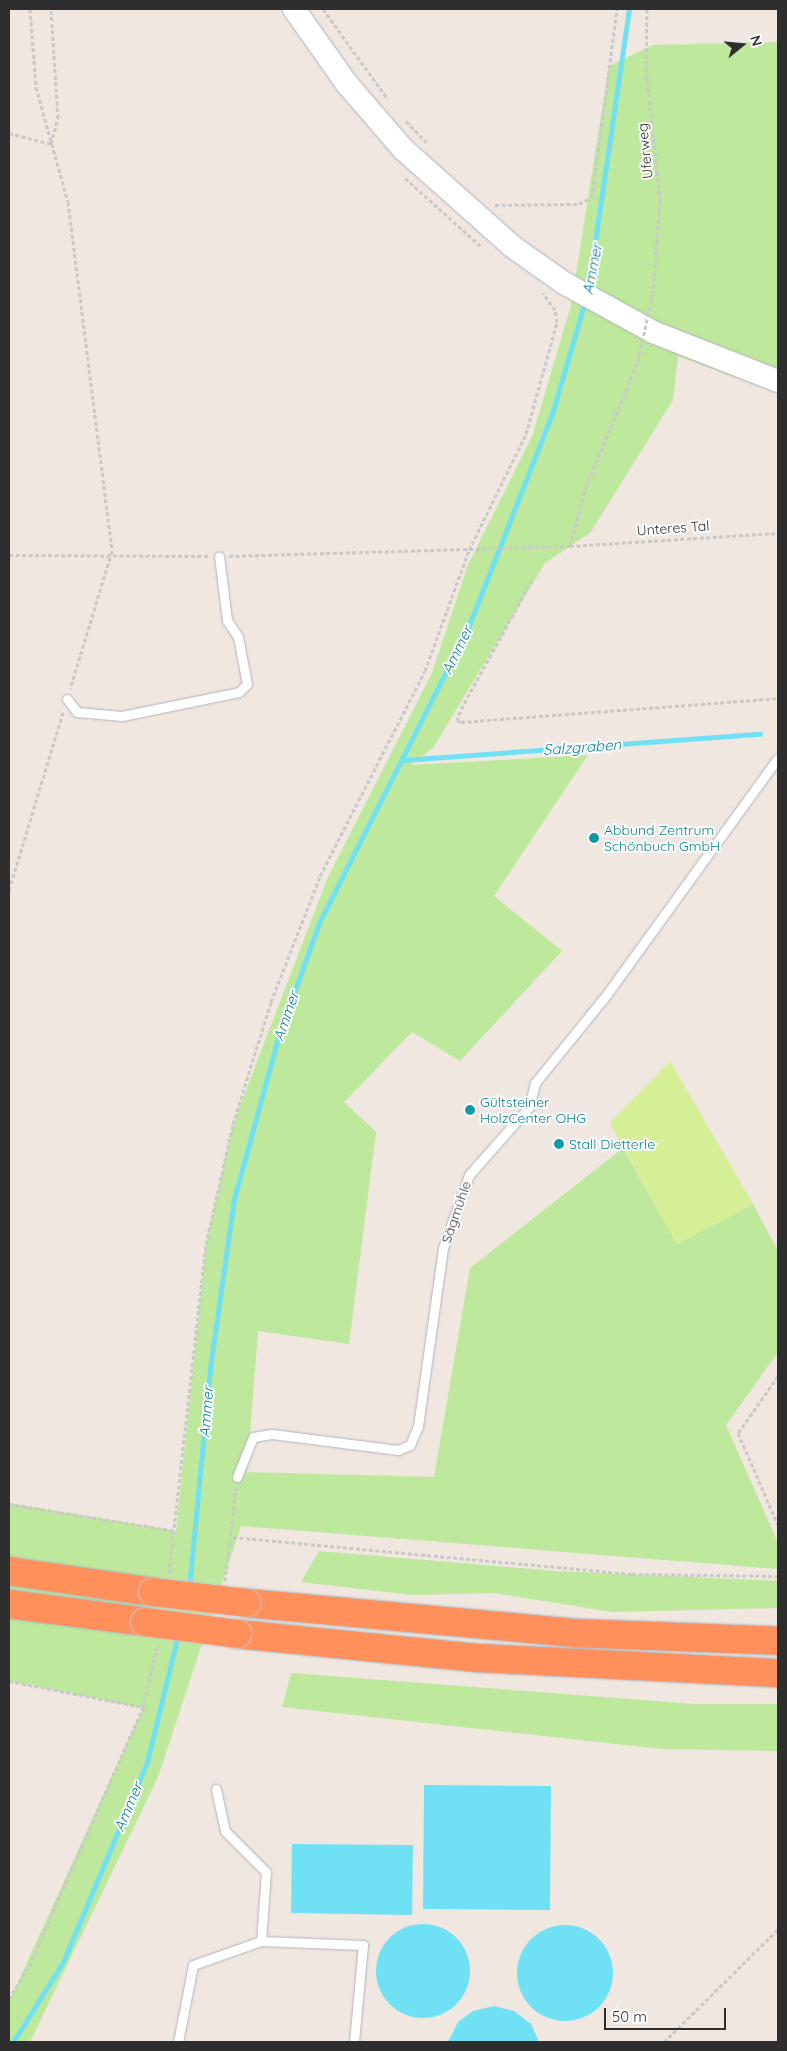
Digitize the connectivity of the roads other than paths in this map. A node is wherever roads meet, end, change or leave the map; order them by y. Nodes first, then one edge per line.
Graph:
1 (294, 9) edge
2 (778, 381) edge
3 (219, 556) road end
4 (67, 699) road end
5 (778, 758) edge
6 (237, 1477) road end
7 (9, 1570) edge
8 (9, 1604) edge
9 (778, 1641) edge
10 (778, 1673) edge
11 (216, 1789) dead end
12 (261, 1941) junction
13 (178, 2042) edge
14 (354, 2042) edge

1 - 2 street
3 - 4 lane
5 - 6 lane, Sägmühle
7 - 9 highway, bridge
8 - 10 highway, bridge
11 - 12 lane
12 - 13 lane
12 - 14 lane

